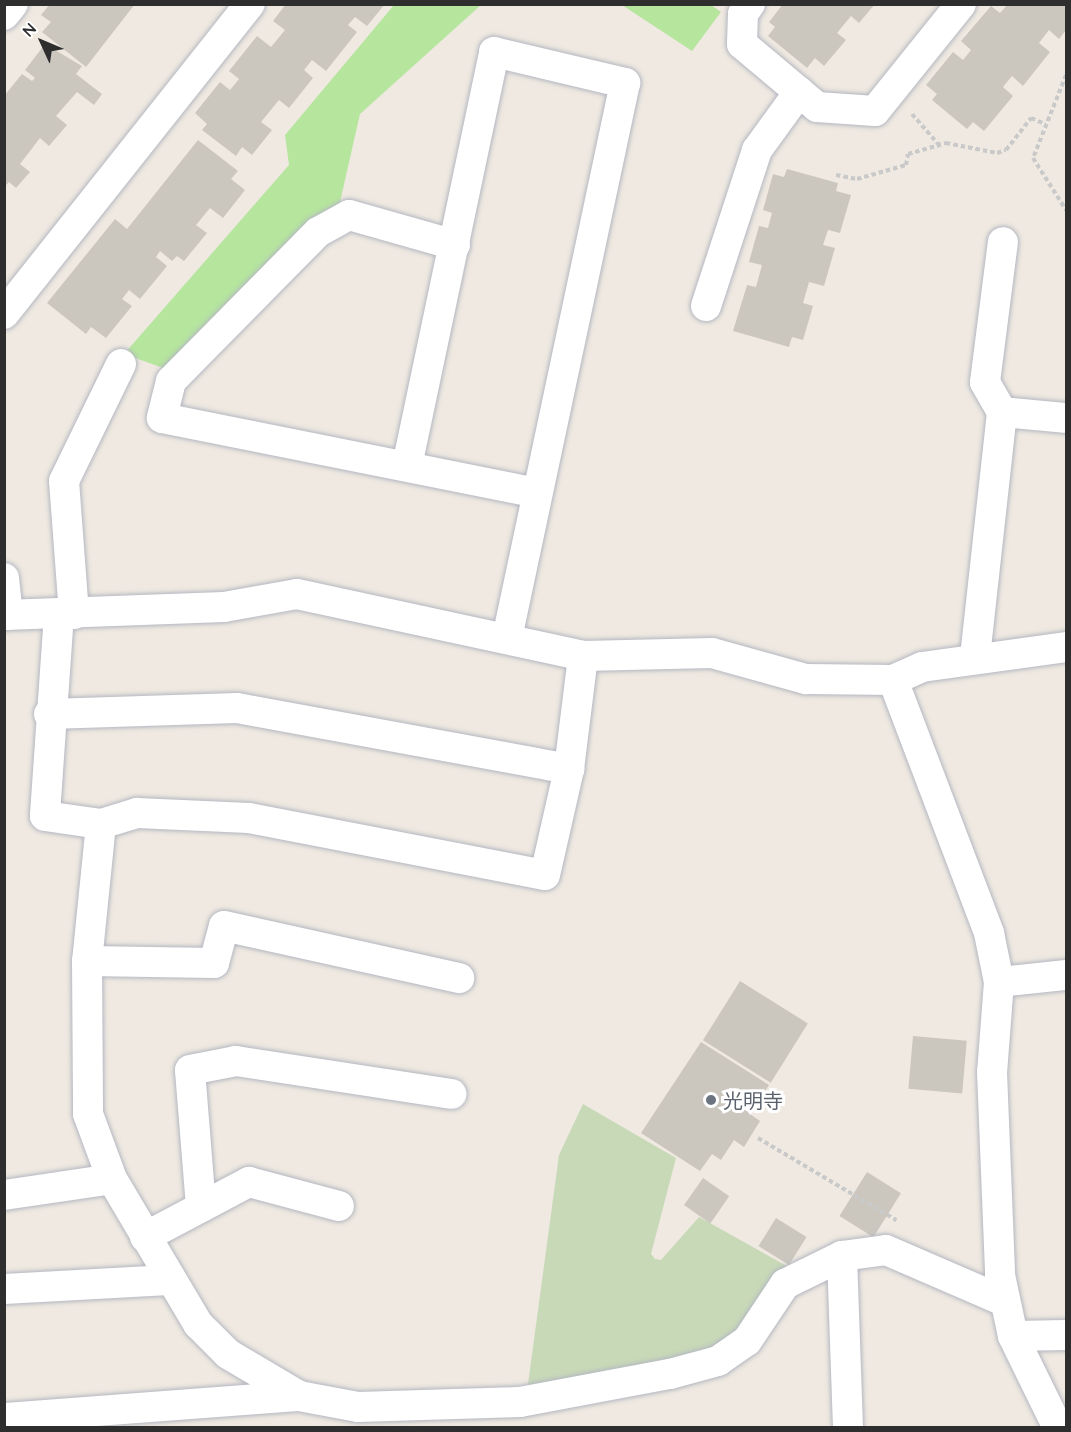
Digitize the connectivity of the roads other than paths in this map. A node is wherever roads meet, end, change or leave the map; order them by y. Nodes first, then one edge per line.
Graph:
1 (13, 4) edge
2 (250, 4) edge
3 (750, 4) edge
4 (961, 4) edge
5 (4, 15) edge
6 (799, 92) junction
7 (1003, 242) dead end
8 (455, 245) junction
9 (706, 306) dead end
10 (4, 314) edge
11 (121, 364) dead end
12 (1002, 412) junction
13 (1066, 418) edge
14 (406, 466) junction
15 (536, 493) junction
16 (4, 578) edge
17 (67, 614) junction
18 (6, 615) edge
19 (507, 638) junction
20 (1066, 647) edge
21 (583, 656) junction
22 (975, 657) junction
23 (893, 680) junction
24 (50, 714) junction
25 (569, 769) junction
26 (101, 824) junction
27 (87, 961) junction
28 (1066, 975) edge
29 (459, 978) dead end
30 (999, 982) junction
31 (451, 1094) dead end
32 (112, 1179) junction
33 (4, 1195) edge
34 (339, 1206) dead end
35 (201, 1207) junction
36 (145, 1237) junction
37 (842, 1256) junction
38 (169, 1280) junction
39 (4, 1289) edge
40 (1004, 1300) junction
41 (1066, 1335) edge
42 (1013, 1336) junction
43 (299, 1396) junction
44 (4, 1418) edge
45 (848, 1428) edge
46 (1058, 1428) edge

1 - 5 street
2 - 10 street
3 - 6 street
4 - 6 street
6 - 9 street
7 - 12 street
8 - 14 street
8 - 14 street
8 - 15 street
11 - 17 street
12 - 13 street
12 - 22 street
14 - 15 street
15 - 19 street
16 - 18 street
17 - 18 street
17 - 19 street
17 - 24 street
19 - 21 street
20 - 22 street
21 - 23 street
21 - 25 street
22 - 23 street
23 - 30 street
24 - 25 street
24 - 26 street
25 - 26 street
26 - 27 street
27 - 29 street
27 - 32 street
28 - 30 street
30 - 40 street
31 - 35 street
32 - 33 street
32 - 36 street
34 - 35 street
35 - 36 street
36 - 38 street
37 - 40 street
37 - 43 street
37 - 45 street
38 - 39 street
38 - 43 street
40 - 42 street
41 - 42 street
42 - 46 street
43 - 44 street

